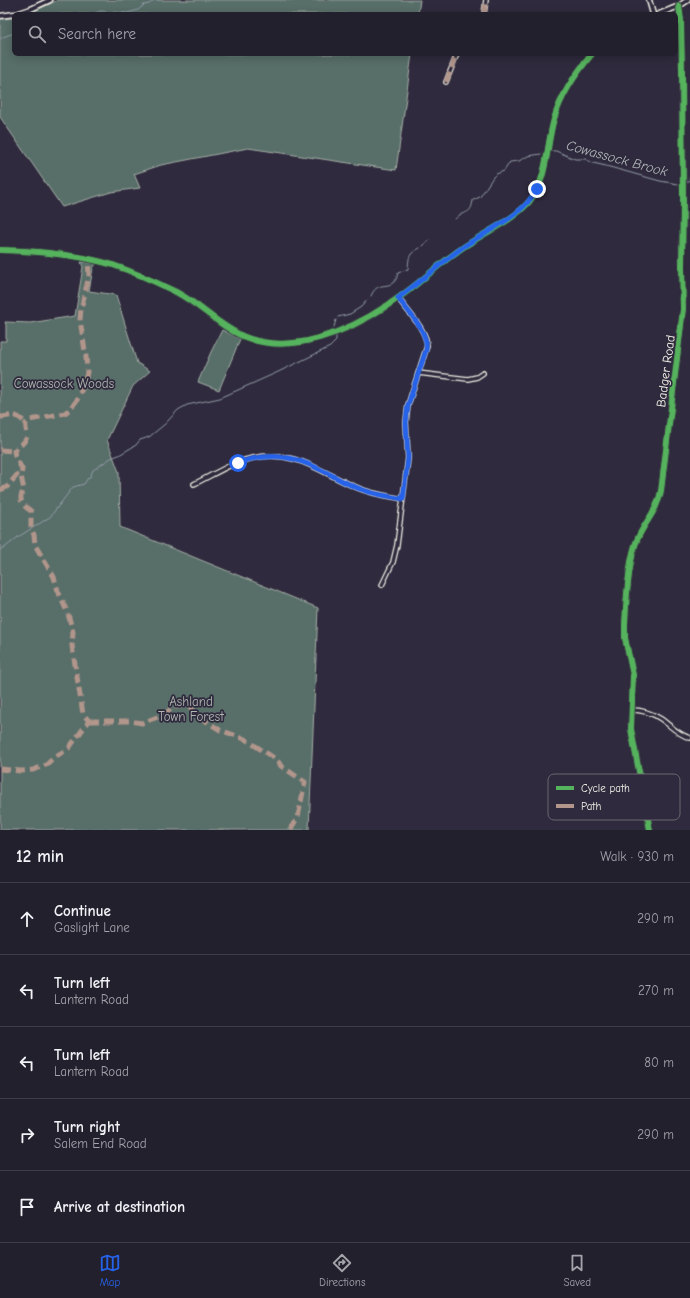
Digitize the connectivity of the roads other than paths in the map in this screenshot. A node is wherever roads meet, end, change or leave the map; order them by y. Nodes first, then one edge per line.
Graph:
1 (50, 0) edge
2 (486, 0) edge
3 (649, 0) edge
4 (688, 0) edge
5 (679, 6) junction
6 (22, 12) edge
7 (484, 12) edge
8 (652, 12) edge
9 (664, 12) edge
10 (12, 14) edge
11 (0, 16) edge
12 (456, 56) edge
13 (591, 56) edge
14 (446, 82) dead end
15 (0, 250) edge
16 (398, 298) junction
17 (418, 373) junction
18 (483, 373) dead end
19 (194, 484) dead end
20 (403, 499) junction
21 (382, 584) dead end
22 (631, 710) junction
23 (690, 738) edge
24 (639, 774) edge
25 (648, 820) edge
26 (650, 830) edge

1 - 6 street
2 - 7 street
3 - 8 street
4 - 5 street
5 - 9 street
5 - 22 street, Badger Road
10 - 11 street
12 - 14 street
13 - 16 street
15 - 16 street
16 - 17 street
17 - 18 street
17 - 20 street
19 - 20 street
20 - 21 street
22 - 23 street
22 - 24 street, Badger Road
25 - 26 street, Badger Road

